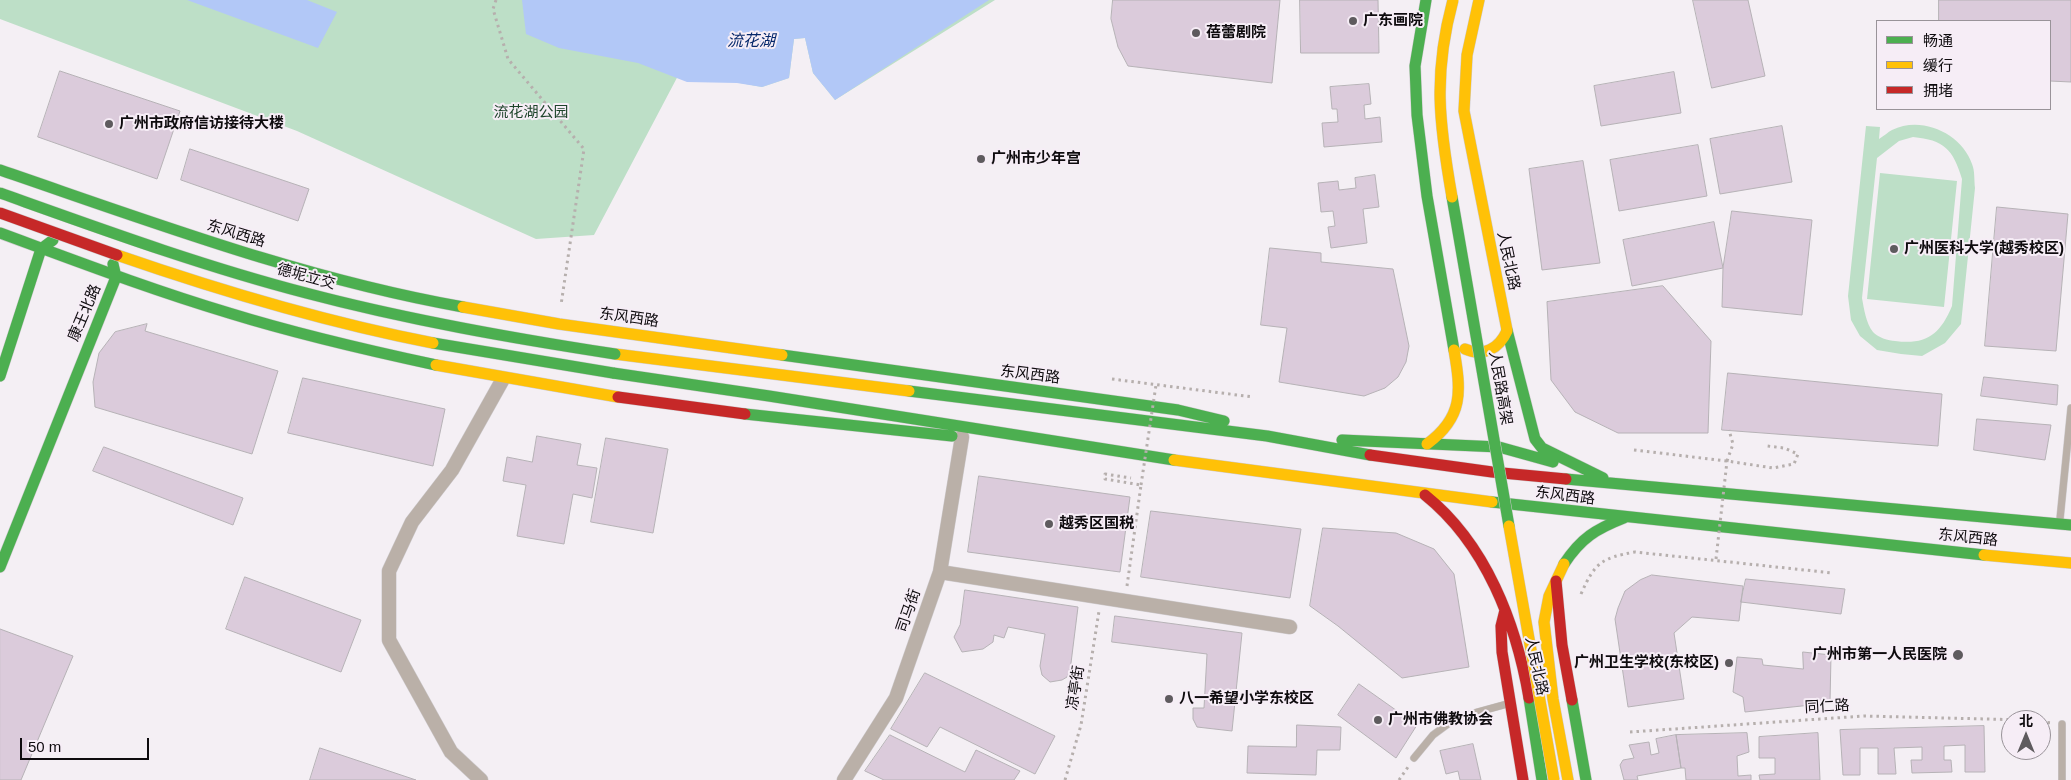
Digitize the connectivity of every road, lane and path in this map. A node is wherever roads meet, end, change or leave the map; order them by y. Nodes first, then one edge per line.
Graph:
1 (496, 0) edge
2 (1426, 0) edge
3 (1452, 0) edge
4 (1479, 0) edge
5 (0, 170) edge
6 (0, 193) edge
7 (100, 204) junction
8 (0, 214) edge
9 (0, 234) edge
10 (41, 249) junction
11 (276, 262) junction
12 (116, 277) junction
13 (258, 321) junction
14 (559, 324) junction
15 (1450, 325) junction
16 (1507, 331) junction
17 (614, 354) joint
18 (0, 376) edge
19 (503, 378) junction
20 (1110, 379) dead end
21 (1156, 385) junction
22 (1253, 397) dead end
23 (2071, 408) edge
24 (1729, 430) dead end
25 (1267, 436) junction
26 (962, 437) junction
27 (1058, 444) junction
28 (1427, 444) junction
29 (1767, 446) dead end
30 (1634, 450) dead end
31 (1727, 461) junction
32 (1131, 478) dead end
33 (1612, 482) junction
34 (1141, 484) junction
35 (1425, 495) junction
36 (1624, 518) junction
37 (2065, 525) edge
38 (1716, 559) junction
39 (2071, 562) edge
40 (0, 567) edge
41 (940, 572) junction
42 (1833, 573) dead end
43 (1556, 580) junction
44 (1581, 594) dead end
45 (1102, 598) junction
46 (1125, 602) junction
47 (1546, 604) junction
48 (1505, 610) junction
49 (1290, 627) dead end
50 (1510, 703) junction
51 (2001, 719) edge
52 (2062, 724) dead end
53 (1630, 732) dead end
54 (1414, 758) dead end
55 (481, 780) edge
56 (844, 780) edge
57 (1065, 780) edge
58 (1523, 780) edge
59 (1542, 780) edge
60 (1554, 780) edge
61 (1568, 780) edge
62 (1586, 780) edge
63 (2062, 780) edge

1 - 14 path
2 - 15 main road
3 - 60 main road, 人民路高架, bridge
4 - 16 main road, 人民北路
5 - 7 main road, 东风西路
6 - 17 main road, 德坭立交, bridge
7 - 10 main road
7 - 11 main road, 东风西路
7 - 12 main road, 康王北路
8 - 27 main road, 东风西路, bridge
9 - 10 main road, 东风西路
10 - 12 main road, 东风西路
10 - 18 main road
11 - 13 main road
11 - 14 main road, 东风西路
12 - 13 main road, 东风西路
12 - 40 main road, 康王北路
13 - 19 main road, 东风西路
14 - 25 main road, 东风西路
15 - 16 main road
15 - 28 main road
16 - 33 main road, 人民北路
17 - 25 main road, 东风西路
19 - 26 main road, 东风西路
19 - 55 street
20 - 21 path
21 - 22 path
21 - 34 path, bridge
23 - 37 lane
24 - 31 path
25 - 28 main road
25 - 33 main road, 东风西路
26 - 27 main road, 东风西路
26 - 41 street, 司马街
27 - 35 main road, 东风西路
28 - 33 main road
29 - 31 path
30 - 31 path
31 - 38 path, bridge
32 - 34 path
33 - 37 main road, 东风西路
34 - 46 path
35 - 36 main road, 东风西路
35 - 48 main road, 人民北路
36 - 39 main road, 东风西路
36 - 43 main road, 人民北路
38 - 42 path
38 - 44 path
41 - 45 street
41 - 56 street, 司马街
43 - 47 main road, 人民北路
43 - 62 main road
45 - 46 street
45 - 57 path, 凉亭街
46 - 49 street
47 - 48 main road
47 - 61 main road, 人民北路
48 - 50 main road
48 - 59 main road, 人民北路
50 - 54 lane
50 - 58 main road
51 - 53 path, 同仁路
52 - 63 lane

